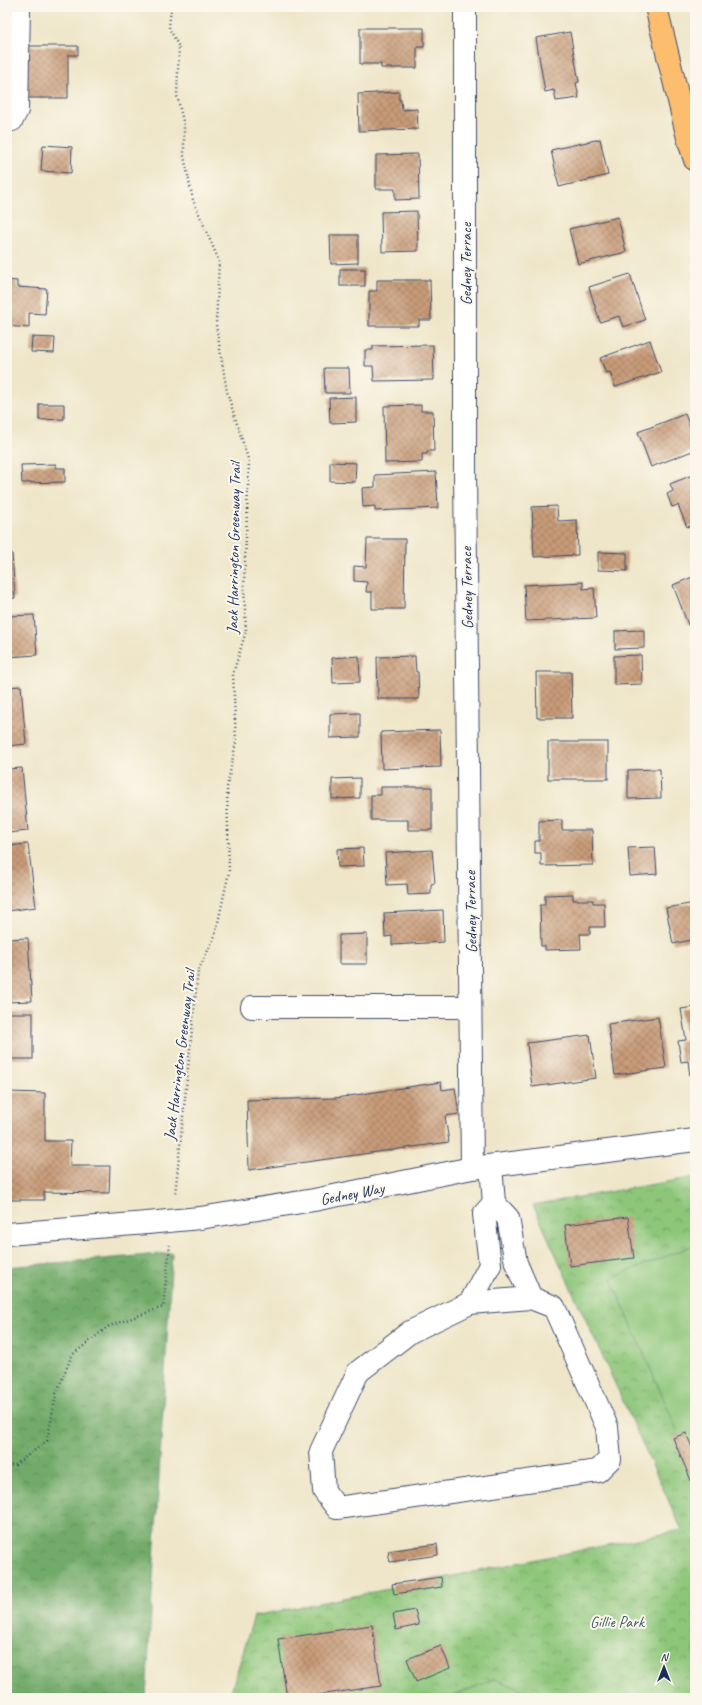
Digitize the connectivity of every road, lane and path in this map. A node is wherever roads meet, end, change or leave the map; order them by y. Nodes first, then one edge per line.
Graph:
1 (19, 7) edge
2 (171, 7) edge
3 (465, 7) edge
4 (656, 7) edge
5 (7, 120) edge
6 (695, 160) edge
7 (252, 1007) dead end
8 (470, 1008) junction
9 (695, 1140) edge
10 (482, 1167) junction
11 (175, 1198) dead end
12 (494, 1203) junction
13 (7, 1234) edge
14 (170, 1245) dead end
15 (531, 1298) junction
16 (470, 1303) junction
17 (7, 1466) edge

1 - 5 street
2 - 11 path, Jack Harrington Greenway Trail
3 - 8 street, Gedney Terrace
4 - 6 main road
7 - 8 street
8 - 10 street, Gedney Terrace
9 - 10 street, Gedney Way
10 - 12 street, Gedney Terrace
10 - 13 street, Gedney Way, bridge
12 - 15 street
12 - 16 street
14 - 17 path
15 - 16 street
15 - 16 street

